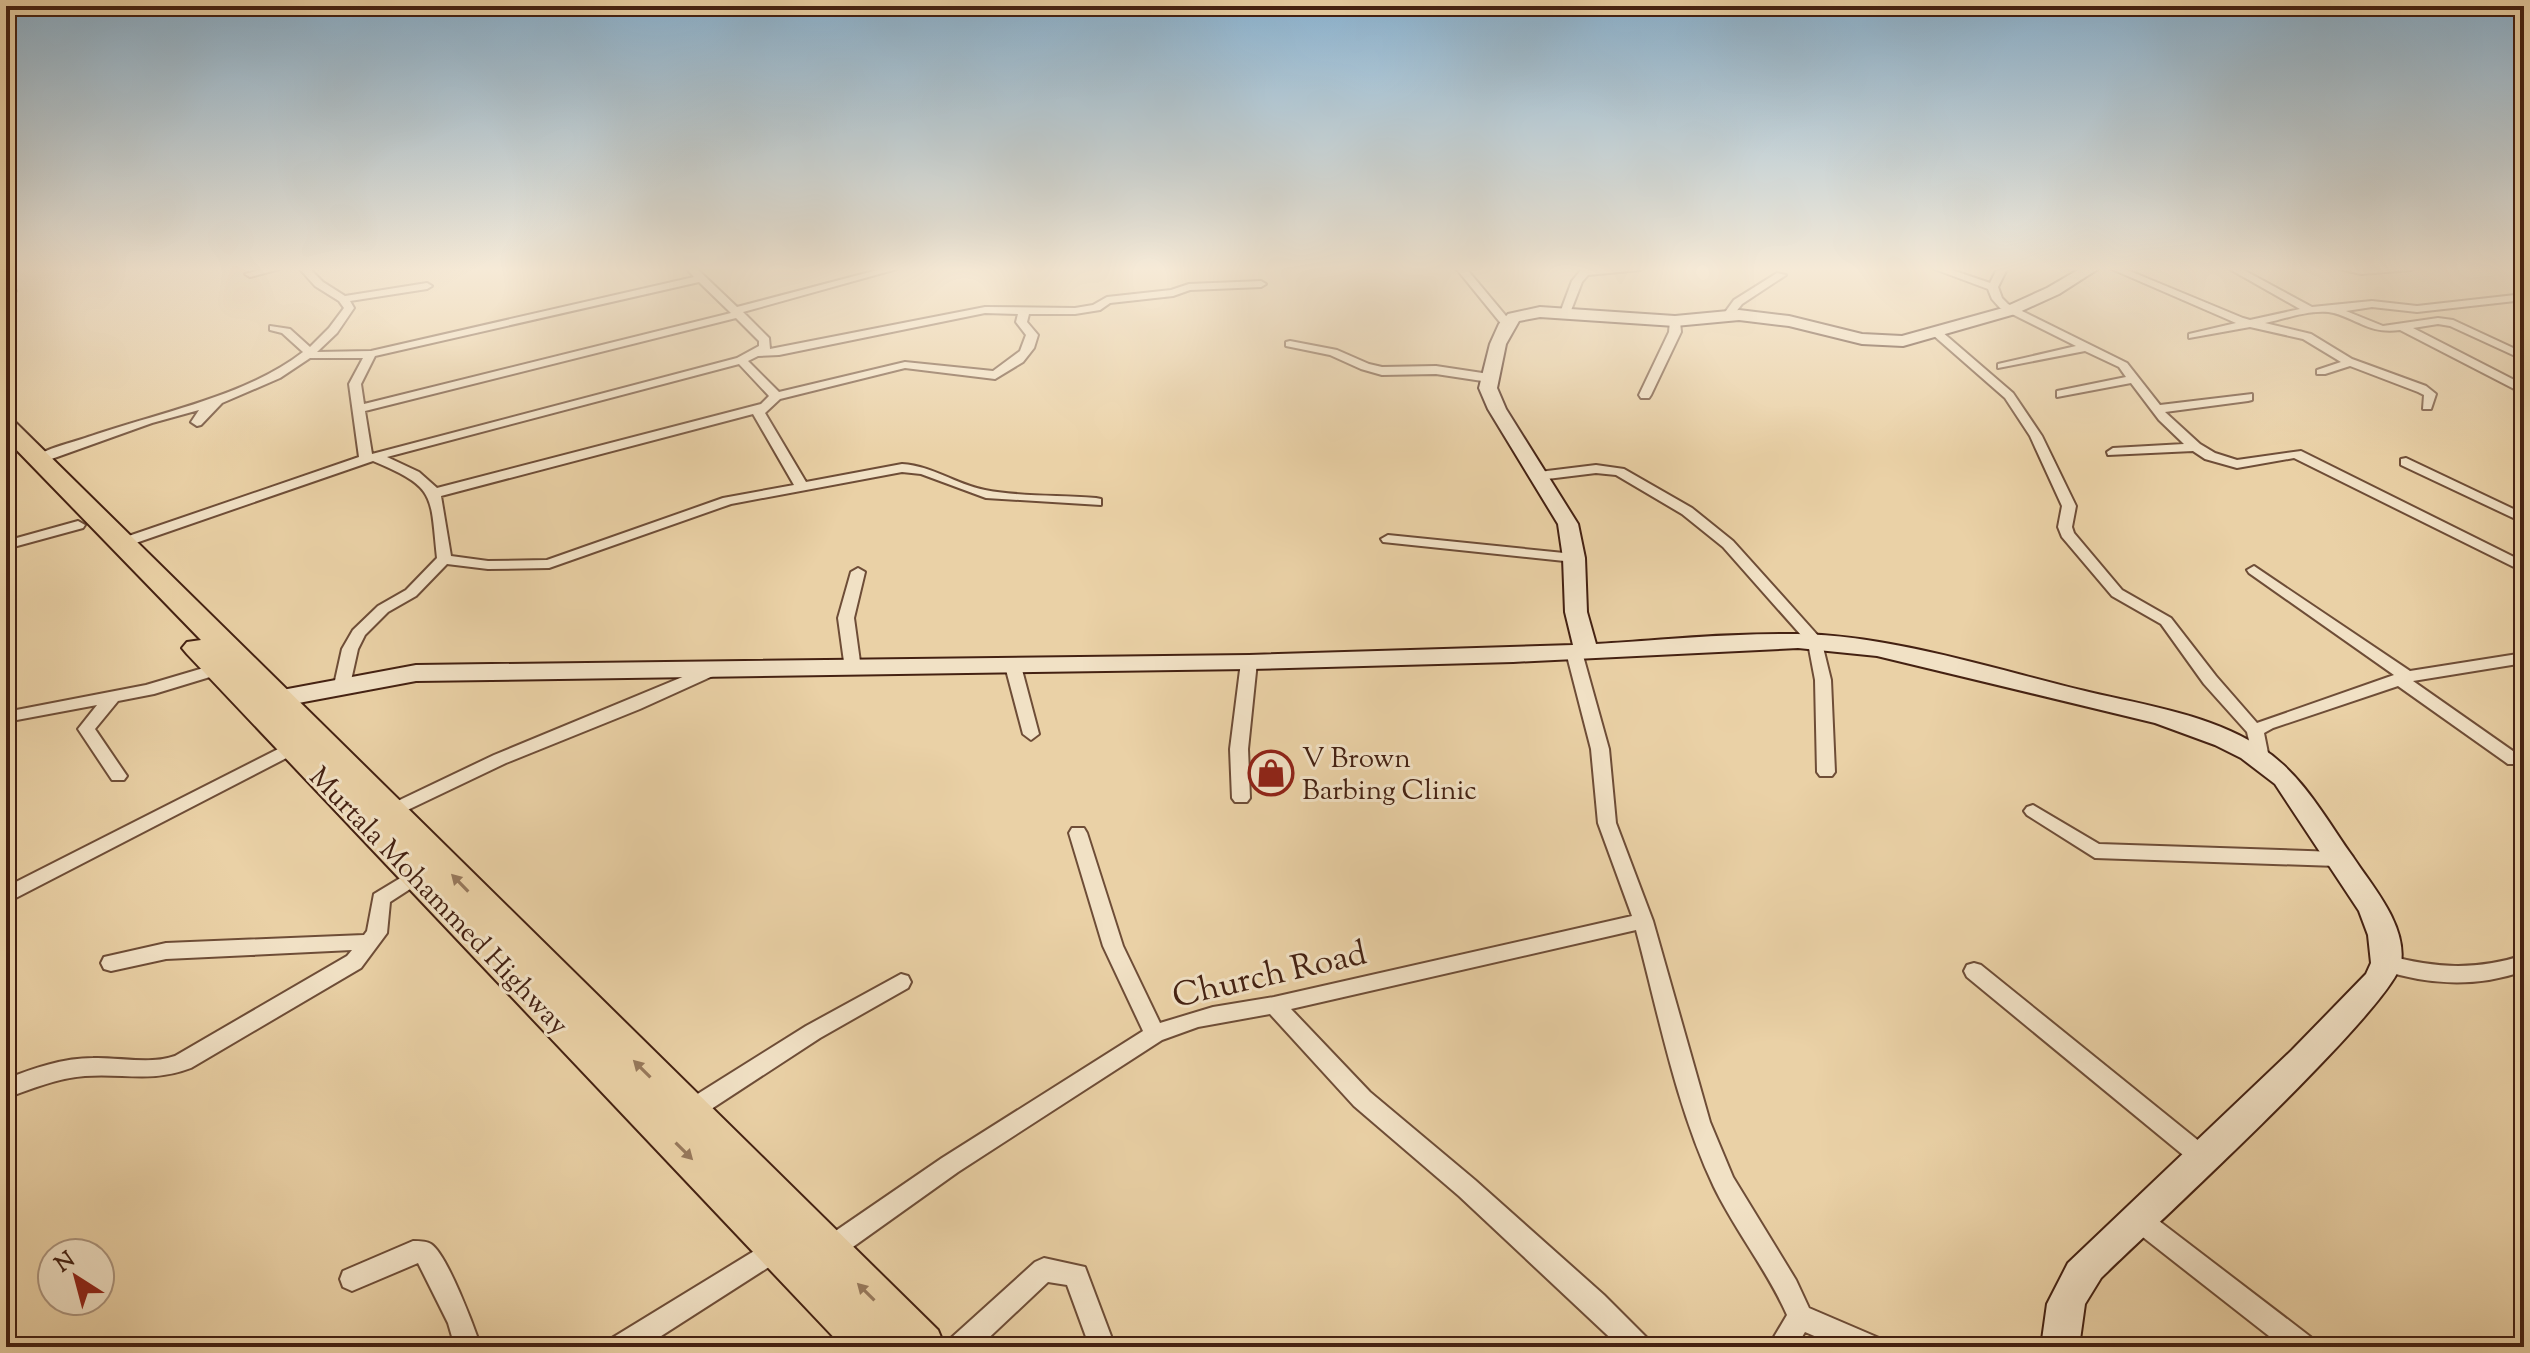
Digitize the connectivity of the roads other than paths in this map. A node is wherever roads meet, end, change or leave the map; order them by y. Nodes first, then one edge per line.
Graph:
1 (283, 330) edge
2 (332, 330) edge
3 (475, 330) edge
4 (666, 330) edge
5 (754, 330) edge
6 (878, 330) edge
7 (1028, 330) edge
8 (1505, 330) edge
9 (1675, 330) edge
10 (1823, 330) edge
11 (1946, 330) edge
12 (2050, 330) edge
13 (2223, 330) edge
14 (2282, 330) edge
15 (2409, 330) edge
16 (2468, 330) edge
17 (1937, 333) junction
18 (2193, 336) dead end
19 (1290, 344) dead end
20 (2086, 347) junction
21 (311, 353) junction
22 (759, 353) junction
23 (371, 354) junction
24 (2524, 357) edge
25 (741, 360) junction
26 (2348, 361) junction
27 (2002, 366) dead end
28 (2321, 372) dead end
29 (1489, 378) junction
30 (2135, 379) junction
31 (2524, 390) edge
32 (2061, 394) dead end
33 (1645, 395) dead end
34 (776, 396) junction
35 (2248, 397) dead end
36 (210, 403) junction
37 (2427, 406) dead end
38 (761, 408) junction
39 (360, 409) junction
40 (2157, 409) junction
41 (197, 422) dead end
42 (6, 426) edge
43 (2195, 447) junction
44 (2113, 452) dead end
45 (22, 455) edge
46 (370, 458) junction
47 (2406, 462) dead end
48 (1539, 476) junction
49 (801, 486) junction
50 (435, 493) junction
51 (1096, 502) dead end
52 (2524, 519) edge
53 (78, 525) junction
54 (1388, 539) dead end
55 (122, 543) junction
56 (6, 545) edge
57 (1574, 558) junction
58 (444, 559) junction
59 (2524, 568) edge
60 (2254, 570) dead end
61 (858, 572) dead end
62 (176, 612) junction
63 (1816, 642) junction
64 (1580, 652) junction
65 (2524, 658) edge
66 (1249, 662) junction
67 (1013, 666) junction
68 (217, 669) junction
69 (853, 669) junction
70 (709, 671) junction
71 (2403, 678) junction
72 (342, 685) junction
73 (112, 697) junction
74 (277, 699) junction
75 (6, 717) edge
76 (2255, 731) junction
77 (1031, 734) dead end
78 (292, 748) junction
79 (2260, 758) junction
80 (2514, 760) dead end
81 (1826, 772) dead end
82 (118, 776) dead end
83 (1241, 798) dead end
84 (2033, 811) dead end
85 (389, 812) junction
86 (1078, 833) dead end
87 (2337, 859) junction
88 (417, 875) junction
89 (6, 896) edge
90 (1643, 921) junction
91 (370, 942) junction
92 (111, 963) dead end
93 (2386, 963) junction
94 (2524, 963) edge
95 (1974, 971) dead end
96 (901, 982) dead end
97 (1274, 1005) junction
98 (1155, 1034) junction
99 (6, 1089) edge
100 (686, 1113) junction
101 (2202, 1157) junction
102 (2138, 1219) junction
103 (778, 1247) junction
104 (826, 1252) junction
105 (352, 1279) dead end
106 (1800, 1317) junction
107 (1098, 1336) dead end
108 (468, 1347) edge
109 (621, 1347) edge
110 (876, 1347) edge
111 (921, 1347) edge
112 (960, 1347) edge
113 (1638, 1347) edge
114 (1781, 1347) edge
115 (1870, 1347) edge
116 (2060, 1347) edge
117 (2303, 1347) edge

1 - 21 street
2 - 21 street
3 - 23 street
4 - 39 street
5 - 22 street
6 - 22 street
7 - 34 street
8 - 29 street
9 - 33 street
10 - 17 street
11 - 17 street
12 - 20 street
13 - 18 street
14 - 26 street
15 - 31 street
16 - 24 street
17 - 76 street
19 - 29 street
20 - 27 street
20 - 30 street
21 - 23 street
21 - 36 street
22 - 25 street
23 - 39 street
25 - 34 street
25 - 46 street
26 - 28 street
26 - 37 street
29 - 48 street
30 - 32 street
30 - 40 street
34 - 38 street
35 - 40 street
36 - 41 street
36 - 45 street
38 - 49 street
38 - 50 street
39 - 46 street
40 - 43 street
42 - 45 highway
43 - 44 street
43 - 59 street
45 - 53 highway, Murtala Mohammed Highway
45 - 55 highway
46 - 50 street
46 - 55 street
47 - 52 street
48 - 57 street
48 - 63 street
49 - 51 street
49 - 58 street
50 - 58 street
53 - 56 street
53 - 62 highway, Murtala Mohammed Highway
54 - 57 street
55 - 62 highway
57 - 64 street
58 - 72 street
60 - 71 street
61 - 69 street
62 - 68 highway, Murtala Mohammed Highway
62 - 74 highway
63 - 64 street
63 - 79 street
63 - 81 street
64 - 66 street
64 - 90 street
65 - 71 street
66 - 67 street
66 - 83 street
67 - 69 street
67 - 77 street
68 - 73 street
68 - 78 highway, Murtala Mohammed Highway
69 - 70 street
70 - 72 street
70 - 85 street
71 - 76 street
71 - 80 street
72 - 74 street
73 - 75 street
73 - 82 street
74 - 85 highway
76 - 79 street
78 - 88 highway, Murtala Mohammed Highway
78 - 89 street
79 - 87 street
84 - 87 street
100 -> 85 highway
86 - 98 street
87 - 93 street
88 - 91 street
88 -> 103 highway, Murtala Mohammed Highway
90 - 97 street, Church Road
90 - 106 street
91 - 92 street
91 - 99 street
93 - 94 street
93 - 101 street
95 - 101 street
96 - 100 street
97 - 98 street, Church Road
97 - 113 street
98 - 104 street, Church Road
100 - 104 highway
101 - 102 street
102 - 116 street
102 - 117 street
103 - 109 street
103 - 110 highway, Murtala Mohammed Highway
111 -> 104 highway
105 - 108 street
106 - 114 street
106 - 115 street
107 - 112 street

